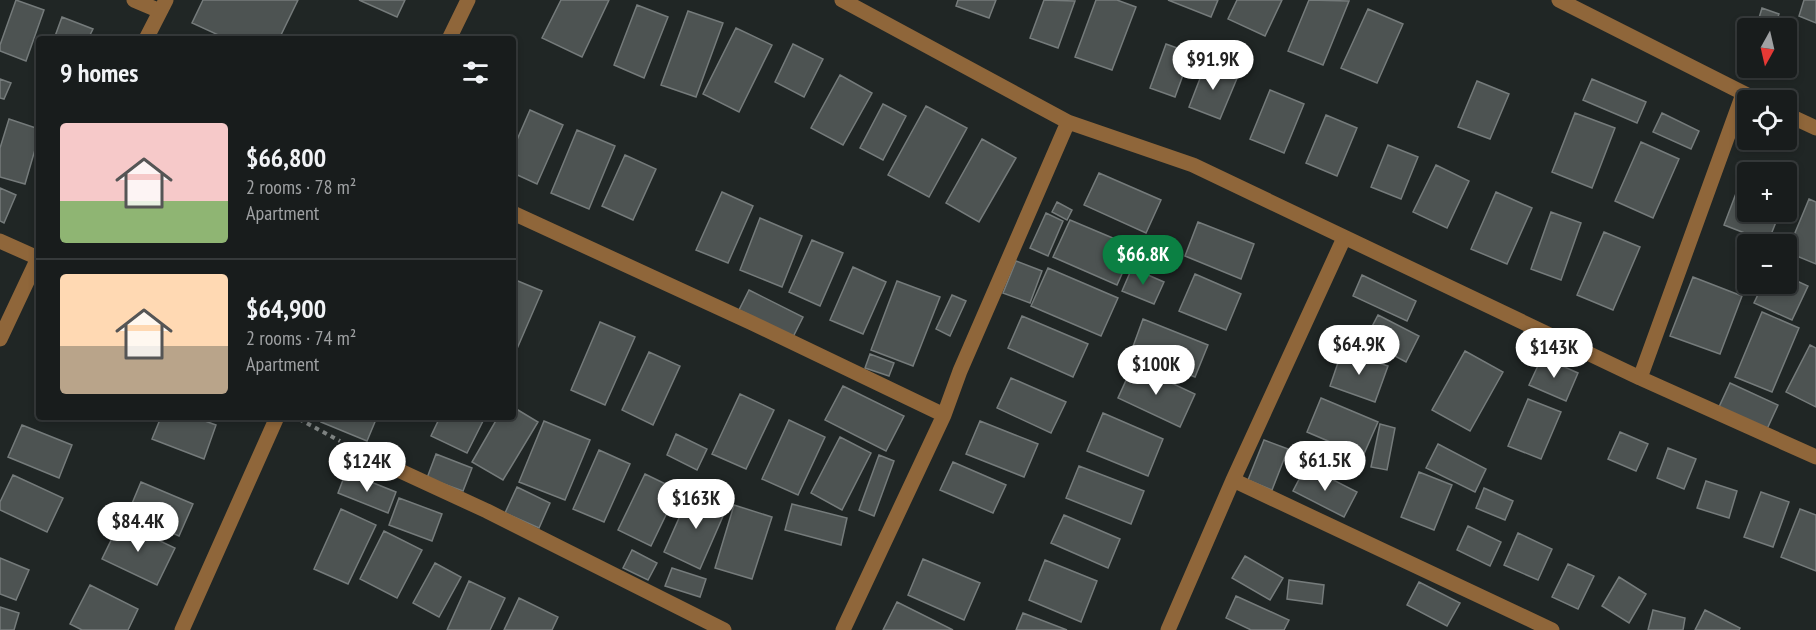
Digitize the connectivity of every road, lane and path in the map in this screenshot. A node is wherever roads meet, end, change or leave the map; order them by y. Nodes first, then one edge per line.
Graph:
1 (134, 0) edge
2 (468, 0) edge
3 (842, 0) edge
4 (1559, 0) edge
5 (163, 6) edge
6 (148, 36) edge
7 (450, 36) edge
8 (1737, 91) edge
9 (1797, 119) edge
10 (1068, 122) junction
11 (1816, 128) edge
12 (1737, 131) edge
13 (516, 214) edge
14 (1344, 238) junction
15 (0, 241) edge
16 (36, 256) edge
17 (36, 261) edge
18 (0, 339) edge
19 (1640, 378) junction
20 (944, 415) junction
21 (276, 420) edge
22 (301, 420) edge
23 (357, 451) joint
24 (1816, 457) edge
25 (1233, 480) junction
26 (182, 630) edge
27 (724, 630) edge
28 (843, 630) edge
29 (1168, 630) edge
30 (1552, 630) edge

1 - 5 street
2 - 7 street
3 - 10 street
4 - 8 street
5 - 6 street
9 - 11 street
10 - 14 street
10 - 20 street
12 - 19 street
13 - 20 street
14 - 19 street
14 - 25 street
15 - 16 street
17 - 18 street
19 - 24 street
20 - 28 street
21 - 26 street
22 - 23 path
23 - 27 street
25 - 29 street
25 - 30 street

